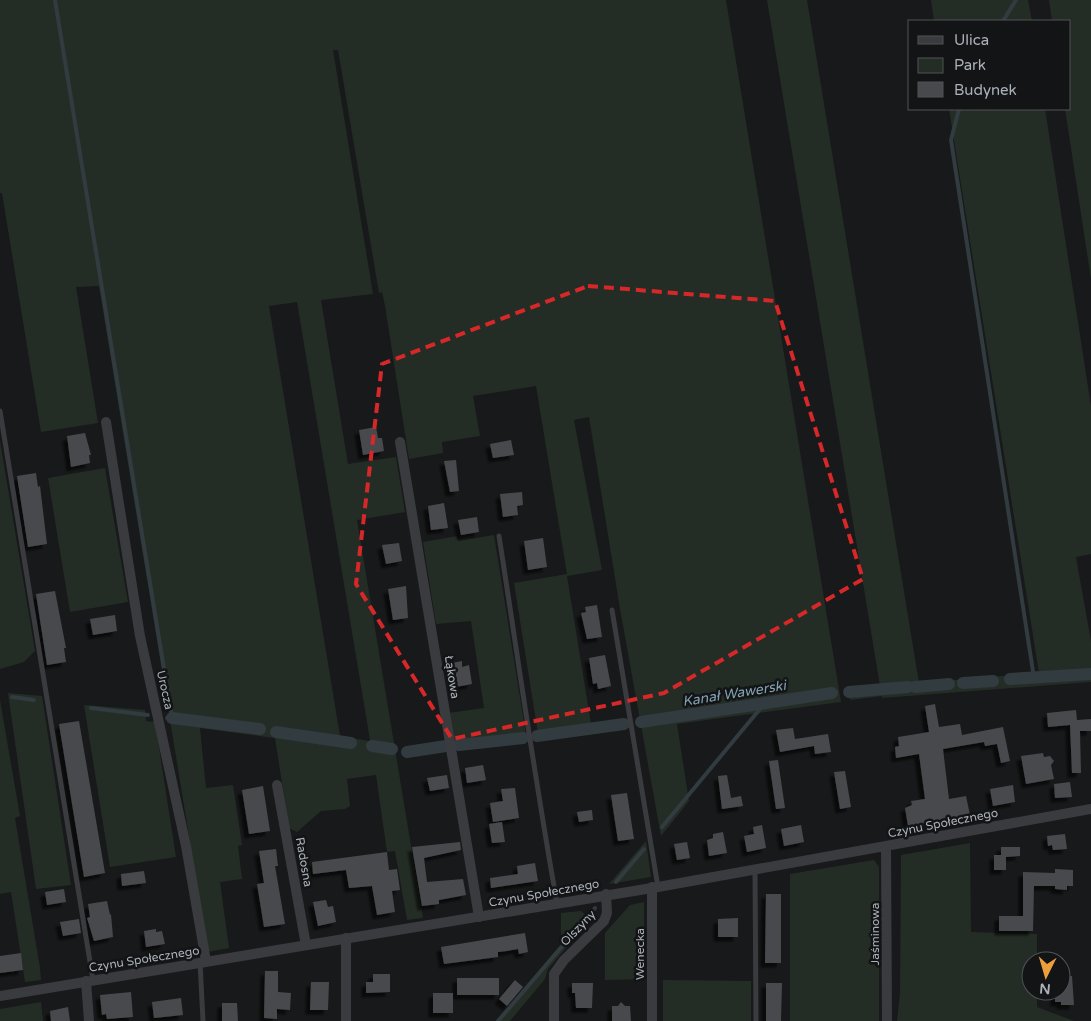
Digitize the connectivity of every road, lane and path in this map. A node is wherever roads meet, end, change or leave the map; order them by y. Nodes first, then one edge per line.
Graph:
1 (0, 411) edge
2 (106, 422) dead end
3 (400, 442) dead end
4 (499, 536) dead end
5 (612, 610) dead end
6 (277, 785) dead end
7 (1091, 808) edge
8 (886, 847) junction
9 (755, 870) junction
10 (655, 887) junction
11 (606, 894) junction
12 (557, 903) junction
13 (479, 917) junction
14 (346, 938) junction
15 (306, 945) junction
16 (203, 962) junction
17 (90, 981) junction
18 (0, 996) edge
19 (89, 1021) edge
20 (203, 1021) edge
21 (346, 1021) edge
22 (554, 1021) edge
23 (652, 1021) edge
24 (756, 1021) edge
25 (887, 1021) edge

1 - 17 lane
2 - 16 street, Urocza
3 - 13 street, Łąkowa
4 - 12 lane
5 - 10 lane
6 - 15 street, Radosna
7 - 8 street, Czynu Społecznego
8 - 9 street, Czynu Społecznego
8 - 25 street, Jaśminowa
9 - 10 street, Czynu Społecznego
9 - 24 lane
10 - 11 street, Czynu Społecznego
10 - 23 street, Wenecka
11 - 12 street, Czynu Społecznego
11 - 22 street, Olszyny
12 - 13 street, Czynu Społecznego
13 - 14 street, Czynu Społecznego
14 - 15 street, Czynu Społecznego
14 - 21 street
15 - 16 street, Czynu Społecznego
16 - 17 street, Czynu Społecznego
16 - 20 lane
17 - 18 street, Czynu Społecznego
17 - 19 street

